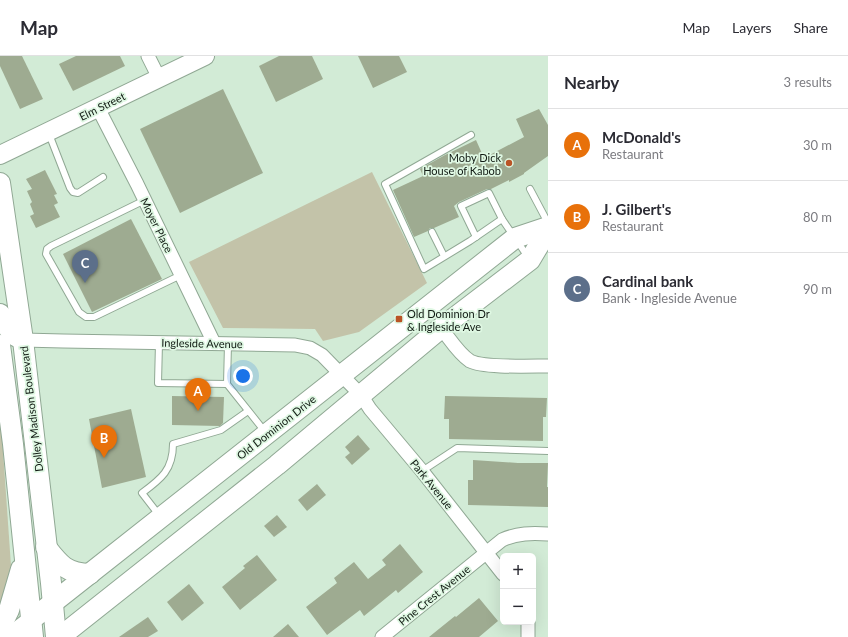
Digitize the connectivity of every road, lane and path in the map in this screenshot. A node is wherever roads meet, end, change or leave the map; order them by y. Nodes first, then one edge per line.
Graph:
1 (148, 56) edge
2 (204, 56) edge
3 (159, 78) junction
4 (98, 108) junction
5 (48, 132) junction
6 (471, 135) dead end
7 (0, 155) edge
8 (104, 177) dead end
9 (0, 182) edge
10 (530, 189) dead end
11 (145, 200) junction
12 (502, 219) junction
13 (548, 223) edge
14 (548, 229) edge
15 (432, 232) dead end
16 (476, 237) junction
17 (515, 238) junction
18 (444, 256) junction
19 (530, 260) junction
20 (181, 275) junction
21 (0, 314) edge
22 (441, 328) junction
23 (0, 339) edge
24 (23, 340) junction
25 (159, 343) junction
26 (214, 343) junction
27 (0, 344) edge
28 (228, 344) junction
29 (548, 366) edge
30 (342, 374) junction
31 (227, 384) junction
32 (30, 394) junction
33 (361, 395) junction
34 (248, 411) junction
35 (267, 434) junction
36 (548, 451) edge
37 (422, 471) junction
38 (161, 517) junction
39 (548, 534) edge
40 (46, 547) junction
41 (486, 553) junction
42 (24, 557) junction
43 (500, 570) edge
44 (90, 574) junction
45 (53, 604) junction
46 (528, 625) edge
47 (0, 628) edge
48 (32, 629) edge
49 (9, 637) edge
50 (56, 637) edge
51 (60, 637) edge
52 (382, 637) edge
53 (528, 637) edge

1 - 3 street
2 - 3 street, Elm Street
3 - 4 street, Elm Street
4 - 5 street, Elm Street
4 - 11 street, Moyer Place
5 - 7 street, Elm Street
5 - 8 lane
6 - 18 lane
9 - 24 main road, Dolley Madison Boulevard
10 - 13 lane
11 - 20 street, Moyer Place
11 - 20 lane
12 - 16 lane
12 - 16 lane
12 - 17 lane
14 - 17 main road, Old Dominion Drive
14 - 19 main road, Old Dominion Drive
15 - 18 lane
16 - 18 lane
17 - 19 lane
17 - 30 main road, Old Dominion Drive
19 - 22 main road, Old Dominion Drive
20 - 26 street, Moyer Place
21 - 24 main road
22 - 29 street
22 - 33 main road, Old Dominion Drive
23 - 32 main road
24 - 25 street, Ingleside Avenue
24 - 32 main road, Dolley Madison Boulevard
25 - 26 street, Ingleside Avenue
25 - 31 lane
26 - 28 street, Ingleside Avenue
27 - 42 main road, Dolley Madison Boulevard
28 - 30 street, Ingleside Avenue
28 - 31 lane
30 - 33 street, Ingleside Avenue
30 - 35 main road, Old Dominion Drive
31 - 34 lane
32 - 40 main road, Dolley Madison Boulevard
33 - 37 street, Park Avenue
33 - 51 main road, Old Dominion Drive
34 - 35 lane
34 - 38 lane
35 - 38 main road, Old Dominion Drive
36 - 37 lane
37 - 41 street, Park Avenue
38 - 44 main road, Old Dominion Drive
39 - 41 street, Pine Crest Avenue
40 - 44 main road
40 - 45 main road, Dolley Madison Boulevard
41 - 43 street, Park Avenue
41 - 52 street, Pine Crest Avenue
42 - 47 main road
42 - 48 main road, Dolley Madison Boulevard
44 - 45 main road, Old Dominion Drive
45 - 48 main road, Old Dominion Drive
45 - 50 main road, Dolley Madison Boulevard
46 - 53 street
48 - 49 street, Old Dominion Drive

